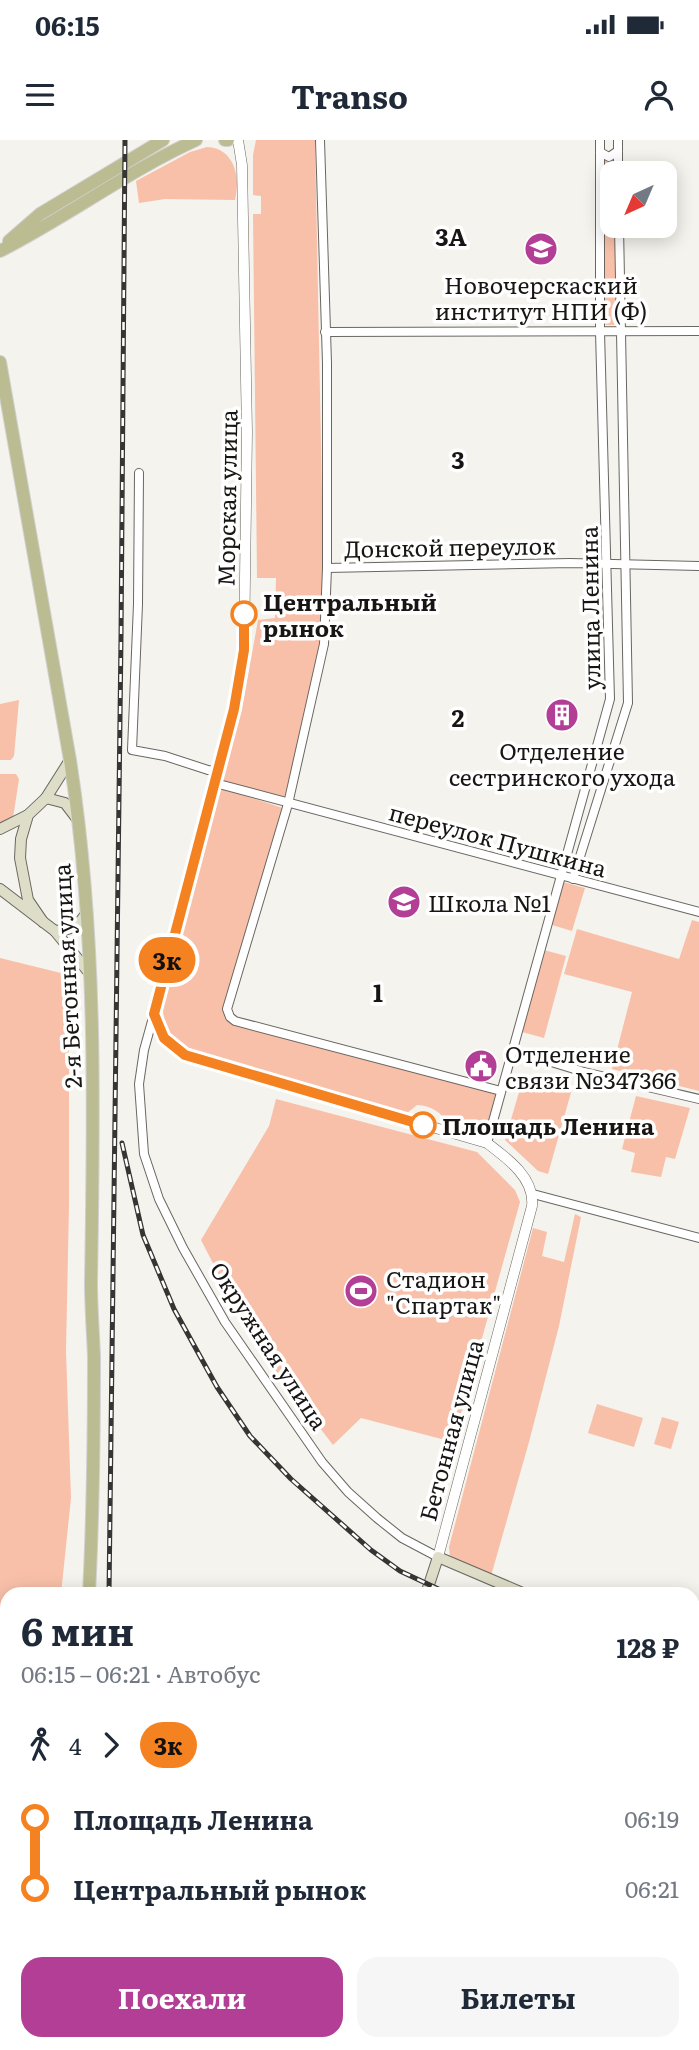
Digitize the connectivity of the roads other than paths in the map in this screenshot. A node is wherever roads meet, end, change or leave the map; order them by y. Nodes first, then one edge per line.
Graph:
1 (163, 140) edge
2 (196, 140) edge
3 (238, 140) edge
4 (320, 140) edge
5 (600, 140) edge
6 (618, 140) edge
7 (618, 151) junction
8 (600, 152) junction
9 (618, 161) edge
10 (40, 214) junction
11 (48, 226) junction
12 (619, 238) edge
13 (0, 250) edge
14 (699, 331) edge
15 (325, 332) junction
16 (600, 332) junction
17 (620, 332) junction
18 (0, 362) edge
19 (139, 473) dead end
20 (607, 564) junction
21 (625, 565) junction
22 (699, 566) edge
23 (327, 568) junction
24 (70, 760) junction
25 (218, 771) junction
26 (215, 783) junction
27 (46, 798) junction
28 (288, 804) junction
29 (28, 815) junction
30 (78, 820) junction
31 (0, 829) edge
32 (561, 875) junction
33 (573, 878) junction
34 (0, 889) edge
35 (87, 912) junction
36 (699, 912) edge
37 (43, 922) junction
38 (55, 930) junction
39 (91, 975) junction
40 (154, 1014) junction
41 (512, 1050) junction
42 (501, 1091) junction
43 (699, 1099) edge
44 (487, 1143) junction
45 (533, 1194) junction
46 (699, 1238) edge
47 (438, 1558) junction
48 (89, 1587) edge
49 (428, 1587) edge
50 (508, 1587) edge

1 - 10 main road
2 - 11 main road
3 - 25 street, Морская улица
4 - 15 street
5 - 8 street, улица Ленина
6 - 7 street
7 - 8 street
7 - 9 street
8 - 16 street, улица Ленина
10 - 11 main road
10 - 13 main road
11 - 13 main road
12 - 17 street, улица Ленина
14 - 17 street
15 - 16 street
15 - 23 street
16 - 17 street
16 - 20 street, улица Ленина
17 - 21 street, улица Ленина
18 - 24 main road, 2-я Бетонная улица
19 - 25 street
20 - 21 street, Донской переулок
20 - 23 street, Донской переулок
20 - 32 street, улица Ленина
21 - 22 street, Донской переулок
21 - 33 street, улица Ленина
23 - 28 street
24 - 27 main road
24 - 30 main road, 2-я Бетонная улица
25 - 26 street, Морская улица
26 - 28 street, переулок Пушкина
26 - 40 street, Морская улица
27 - 29 main road
27 - 30 main road
28 - 32 street, переулок Пушкина
28 - 42 street
29 - 31 main road
29 - 37 main road
30 - 35 main road, 2-я Бетонная улица
32 - 33 street, переулок Пушкина
32 - 41 street, улица Ленина
33 - 36 street, переулок Пушкина
34 - 37 main road
35 - 38 main road
35 - 39 main road, 2-я Бетонная улица
37 - 38 main road
38 - 39 main road
39 - 48 main road, 2-я Бетонная улица
40 - 44 street
40 - 47 street, Окружная улица
41 - 42 street, улица Ленина
41 - 43 street
42 - 44 street, улица Ленина
44 - 45 street
45 - 46 street
45 - 47 street, Бетонная улица
47 - 49 main road, Бетонная улица
47 - 50 main road, Окружная улица

